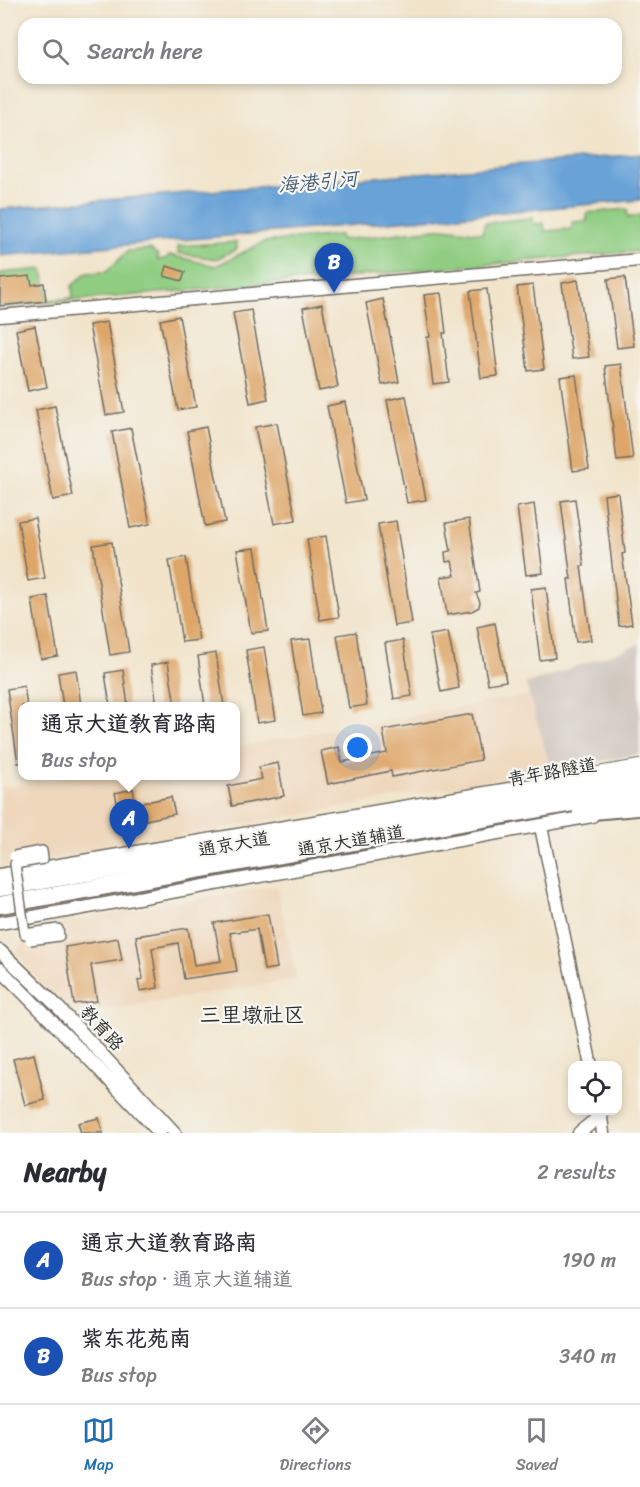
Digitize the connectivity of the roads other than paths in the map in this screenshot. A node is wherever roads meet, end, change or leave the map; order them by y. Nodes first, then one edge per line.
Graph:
1 (640, 260) edge
2 (0, 316) edge
3 (640, 767) edge
4 (592, 775) junction
5 (640, 777) edge
6 (639, 802) edge
7 (473, 814) junction
8 (541, 827) junction
9 (14, 856) dead end
10 (0, 875) edge
11 (0, 888) edge
12 (0, 905) edge
13 (0, 923) edge
14 (30, 940) dead end
15 (0, 951) edge
16 (0, 969) edge
17 (590, 1061) edge
18 (598, 1115) edge
19 (600, 1115) edge
20 (160, 1133) edge
21 (175, 1133) edge
22 (579, 1133) edge
23 (603, 1133) edge

1 - 2 street
3 - 4 main road
4 - 7 highway
4 - 10 street, 通京大道辅道
5 - 7 highway, 青年路隧道
6 - 7 highway
6 - 8 street, 通京大道辅道
7 - 11 highway, 通京大道
7 - 12 highway, 通京大道
8 - 13 street, 通京大道辅道
8 - 17 street
9 - 14 street, bridge
15 - 21 street, 教育路
16 - 20 street, 教育路
18 - 22 street
19 - 23 street

